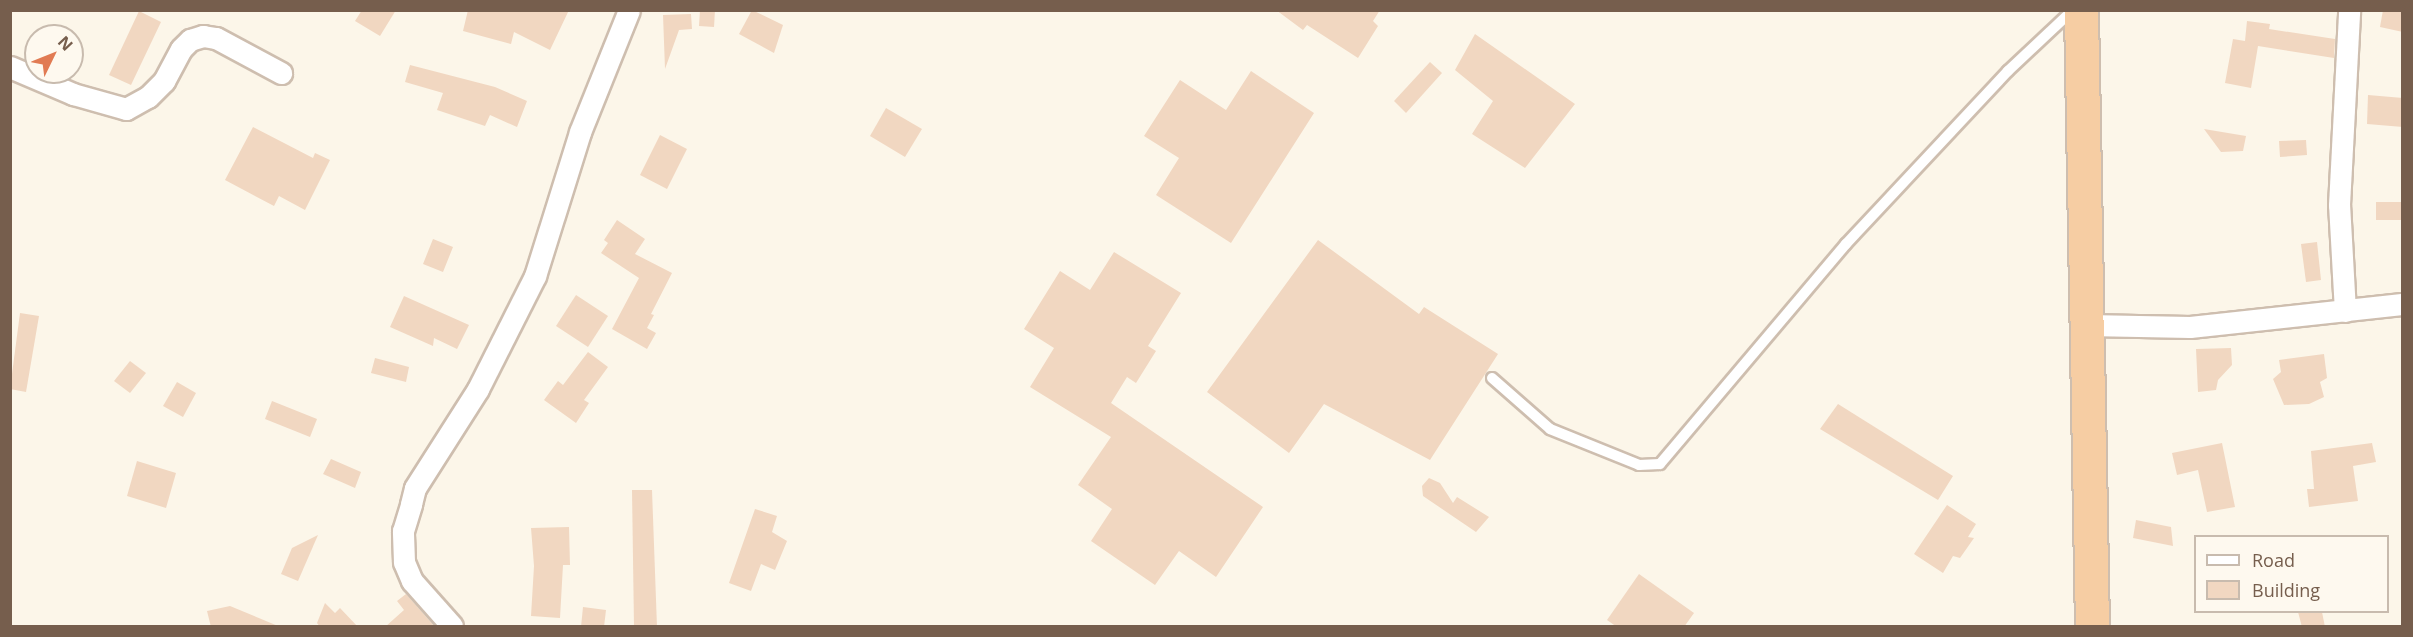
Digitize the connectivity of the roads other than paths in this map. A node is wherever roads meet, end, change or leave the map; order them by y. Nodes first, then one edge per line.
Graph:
1 (629, 10) edge
2 (2073, 10) edge
3 (2081, 10) edge
4 (2349, 10) edge
5 (10, 67) edge
6 (281, 73) dead end
7 (2403, 304) edge
8 (2345, 311) junction
9 (2087, 326) junction
10 (1492, 378) dead end
11 (452, 627) edge
12 (2092, 627) edge

1 - 11 street
2 - 10 lane
3 - 9 highway
4 - 8 street
5 - 6 street
7 - 8 street
8 - 9 street
9 - 12 highway

